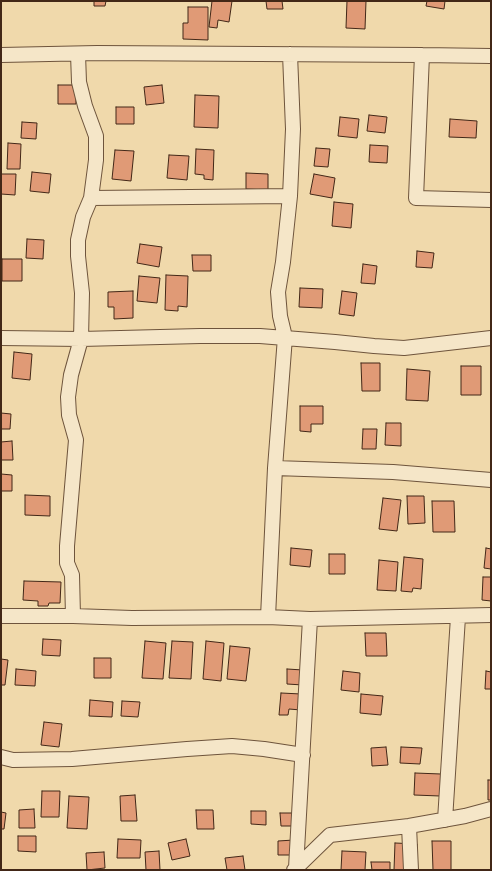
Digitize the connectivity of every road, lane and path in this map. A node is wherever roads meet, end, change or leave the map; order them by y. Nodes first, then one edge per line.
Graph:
1 (78, 54) junction
2 (290, 54) junction
3 (1, 55) edge
4 (422, 55) junction
5 (491, 56) edge
6 (290, 196) junction
7 (91, 198) junction
8 (491, 200) edge
9 (285, 337) junction
10 (1, 338) edge
11 (491, 338) edge
12 (81, 339) junction
13 (275, 468) junction
14 (491, 480) edge
15 (491, 615) edge
16 (1, 616) edge
17 (73, 616) junction
18 (268, 617) junction
19 (458, 617) junction
20 (310, 619) junction
21 (303, 755) junction
22 (1, 757) edge
23 (491, 809) edge
24 (445, 820) junction
25 (409, 826) junction
26 (295, 869) edge
27 (411, 870) edge

1 - 2 street
1 - 3 street
1 - 7 street
2 - 4 street
2 - 6 street
4 - 5 street
4 - 8 street
6 - 7 street
6 - 9 street
7 - 12 street
9 - 11 street
9 - 12 street
9 - 13 street
10 - 12 street
12 - 17 street
13 - 14 street
13 - 18 street
15 - 19 street
16 - 17 street
17 - 18 street
18 - 20 street
19 - 20 street
19 - 24 street
20 - 21 street
21 - 22 street
21 - 26 street
23 - 24 street
24 - 25 street
25 - 26 street
25 - 27 street

